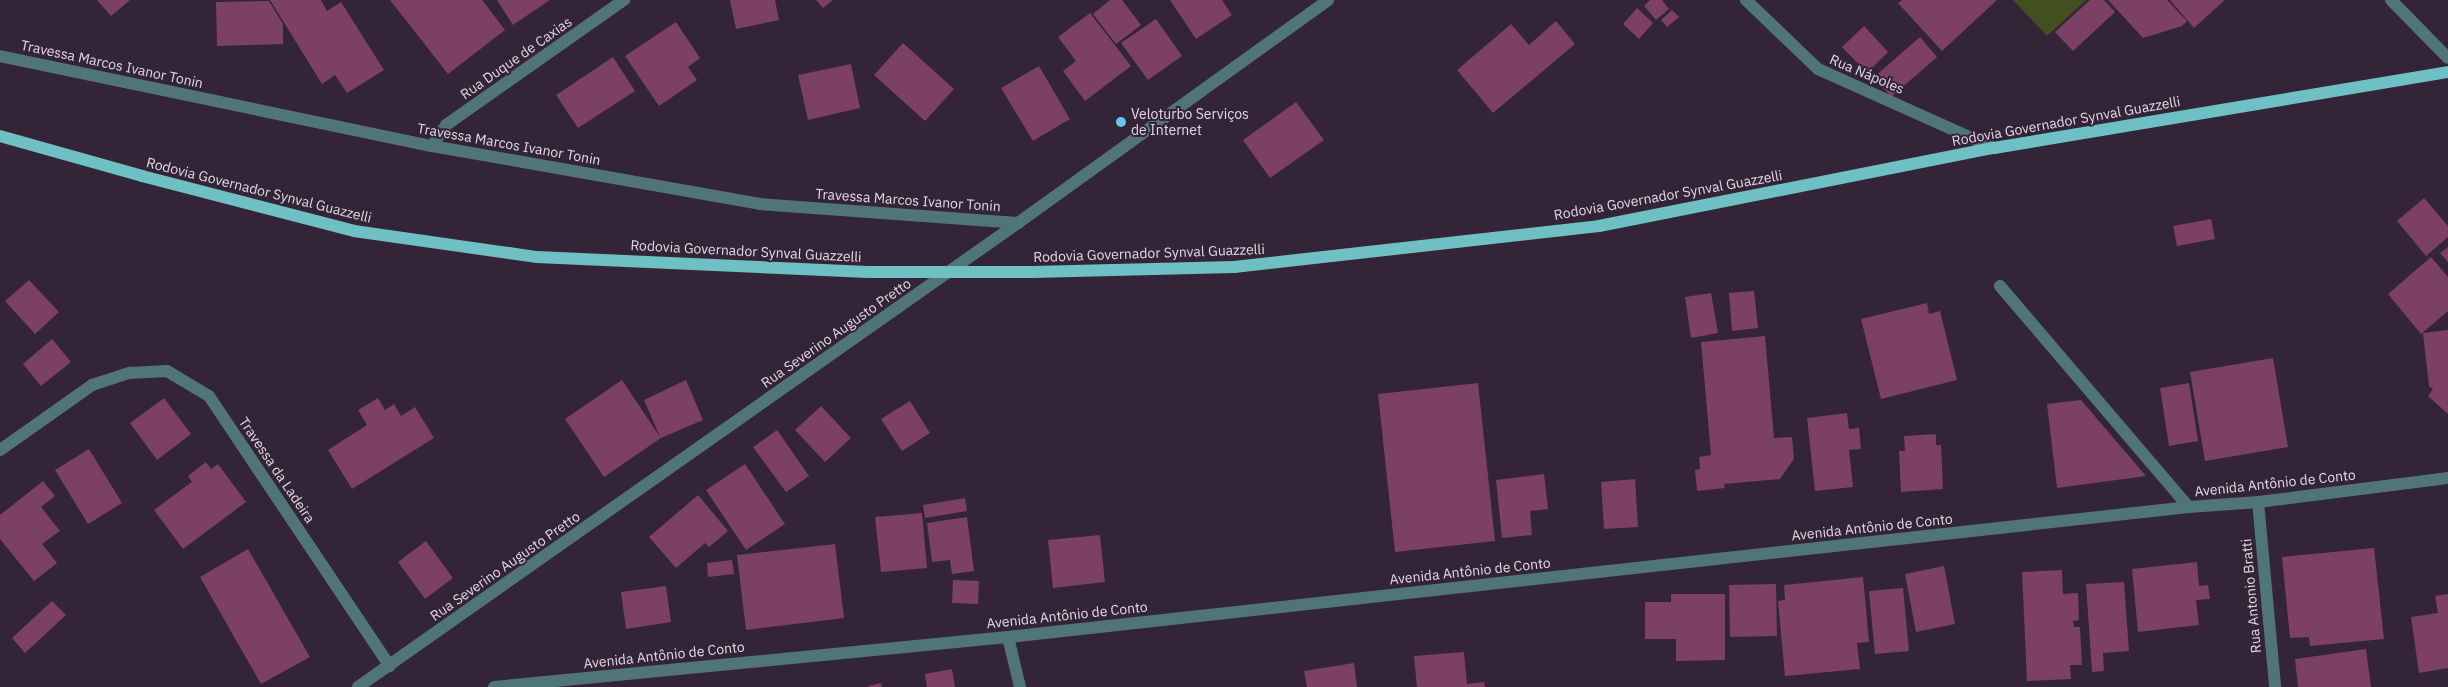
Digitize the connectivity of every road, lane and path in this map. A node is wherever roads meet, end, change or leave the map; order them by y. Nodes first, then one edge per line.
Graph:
1 (624, 0) edge
2 (1328, 0) edge
3 (1746, 0) edge
4 (2391, 0) edge
5 (0, 56) edge
6 (2448, 58) edge
7 (2448, 72) edge
8 (0, 136) edge
9 (432, 146) junction
10 (1994, 148) junction
11 (1018, 223) junction
12 (2000, 286) dead end
13 (0, 450) edge
14 (2448, 478) edge
15 (2258, 502) junction
16 (2189, 507) junction
17 (1008, 637) junction
18 (390, 666) junction
19 (358, 687) edge
20 (494, 687) edge
21 (1020, 687) edge
22 (2274, 687) edge

1 - 9 street, Rua Duque de Caxias
2 - 11 street, Rua Severino Augusto Pretto
3 - 10 street, Rua Nápoles
4 - 6 street
5 - 9 street, Travessa Marcos Ivanor Tonin
7 - 10 main road, Rodovia Governador Synval Guazzelli
8 - 10 main road, Rodovia Governador Synval Guazzelli
9 - 11 street, Travessa Marcos Ivanor Tonin
11 - 18 street, Rua Severino Augusto Pretto
12 - 16 street
13 - 18 street, Travessa da Ladeira
14 - 15 street, Avenida Antônio de Conto
15 - 16 street, Avenida Antônio de Conto
15 - 22 street, Rua Antonio Bratti
16 - 17 street, Avenida Antônio de Conto
17 - 20 street, Avenida Antônio de Conto
17 - 21 street
18 - 19 street, Rua Severino Augusto Pretto

